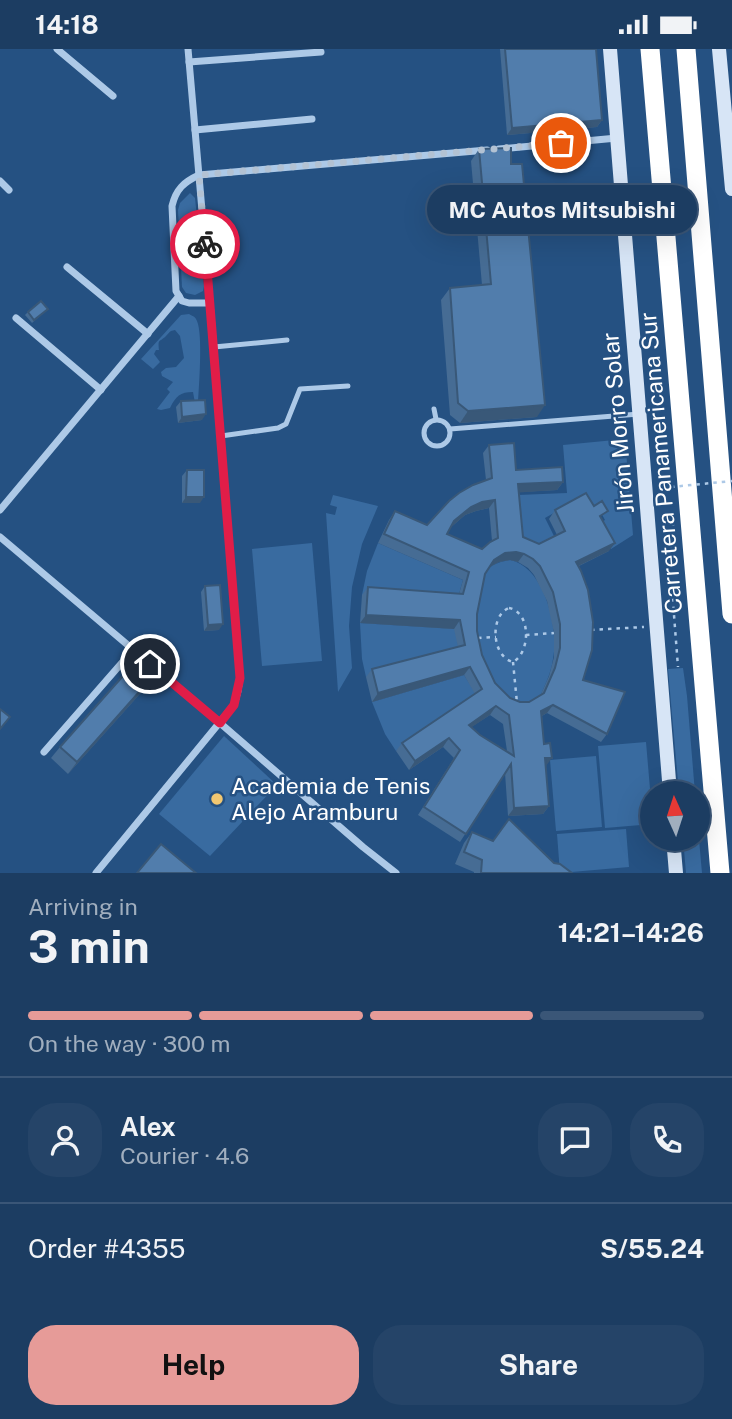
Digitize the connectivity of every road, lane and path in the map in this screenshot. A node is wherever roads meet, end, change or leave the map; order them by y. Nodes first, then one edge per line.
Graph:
1 (57, 49) edge
2 (188, 49) edge
3 (610, 49) edge
4 (650, 49) edge
5 (686, 49) edge
6 (719, 49) edge
7 (321, 52) dead end
8 (189, 62) junction
9 (113, 96) dead end
10 (312, 119) dead end
11 (195, 130) junction
12 (617, 138) junction
13 (730, 148) edge
14 (199, 175) junction
15 (0, 181) edge
16 (732, 189) edge
17 (9, 190) dead end
18 (67, 267) dead end
19 (179, 296) junction
20 (210, 303) junction
21 (16, 318) dead end
22 (148, 334) junction
23 (287, 340) dead end
24 (214, 347) junction
25 (348, 386) dead end
26 (101, 390) junction
27 (434, 409) dead end
28 (639, 414) junction
29 (436, 419) junction
30 (450, 429) junction
31 (221, 436) junction
32 (732, 481) edge
33 (671, 487) dead end
34 (0, 510) edge
35 (673, 520) dead end
36 (0, 537) edge
37 (732, 614) edge
38 (646, 627) dead end
39 (587, 631) edge
40 (554, 633) dead end
41 (526, 635) junction
42 (496, 636) junction
43 (471, 638) edge
44 (133, 650) junction
45 (513, 661) junction
46 (678, 667) dead end
47 (517, 710) edge
48 (220, 723) junction
49 (44, 752) dead end
50 (669, 781) edge
51 (674, 851) edge
52 (96, 873) edge
53 (396, 873) edge
54 (676, 873) edge
55 (720, 873) edge

1 - 9 street
2 - 8 street
3 - 12 street, Jirón Morro Solar
4 - 55 highway, Carretera Panamericana Sur
5 - 37 highway
6 - 13 street
7 - 8 street
8 - 11 street
10 - 11 street
11 - 14 street
12 - 14 street
12 - 28 street, Jirón Morro Solar
13 - 16 street
14 - 19 street
14 - 20 street
15 - 17 street
18 - 22 street
19 - 20 street
19 - 22 street
20 - 24 street
21 - 26 street
22 - 26 street
23 - 24 lane
24 - 31 street
25 - 31 lane
26 - 34 street
27 - 29 lane
28 - 30 lane
28 - 50 street, Jirón Morro Solar
29 - 30 lane
29 - 30 lane
31 - 48 street
32 - 33 path, bridge
35 - 46 path
36 - 44 street
38 - 39 path
40 - 41 path
41 - 42 path
41 - 45 path
42 - 43 path
42 - 45 path
44 - 48 street
44 - 49 street
45 - 47 path
48 - 52 street
48 - 53 street
51 - 54 street

